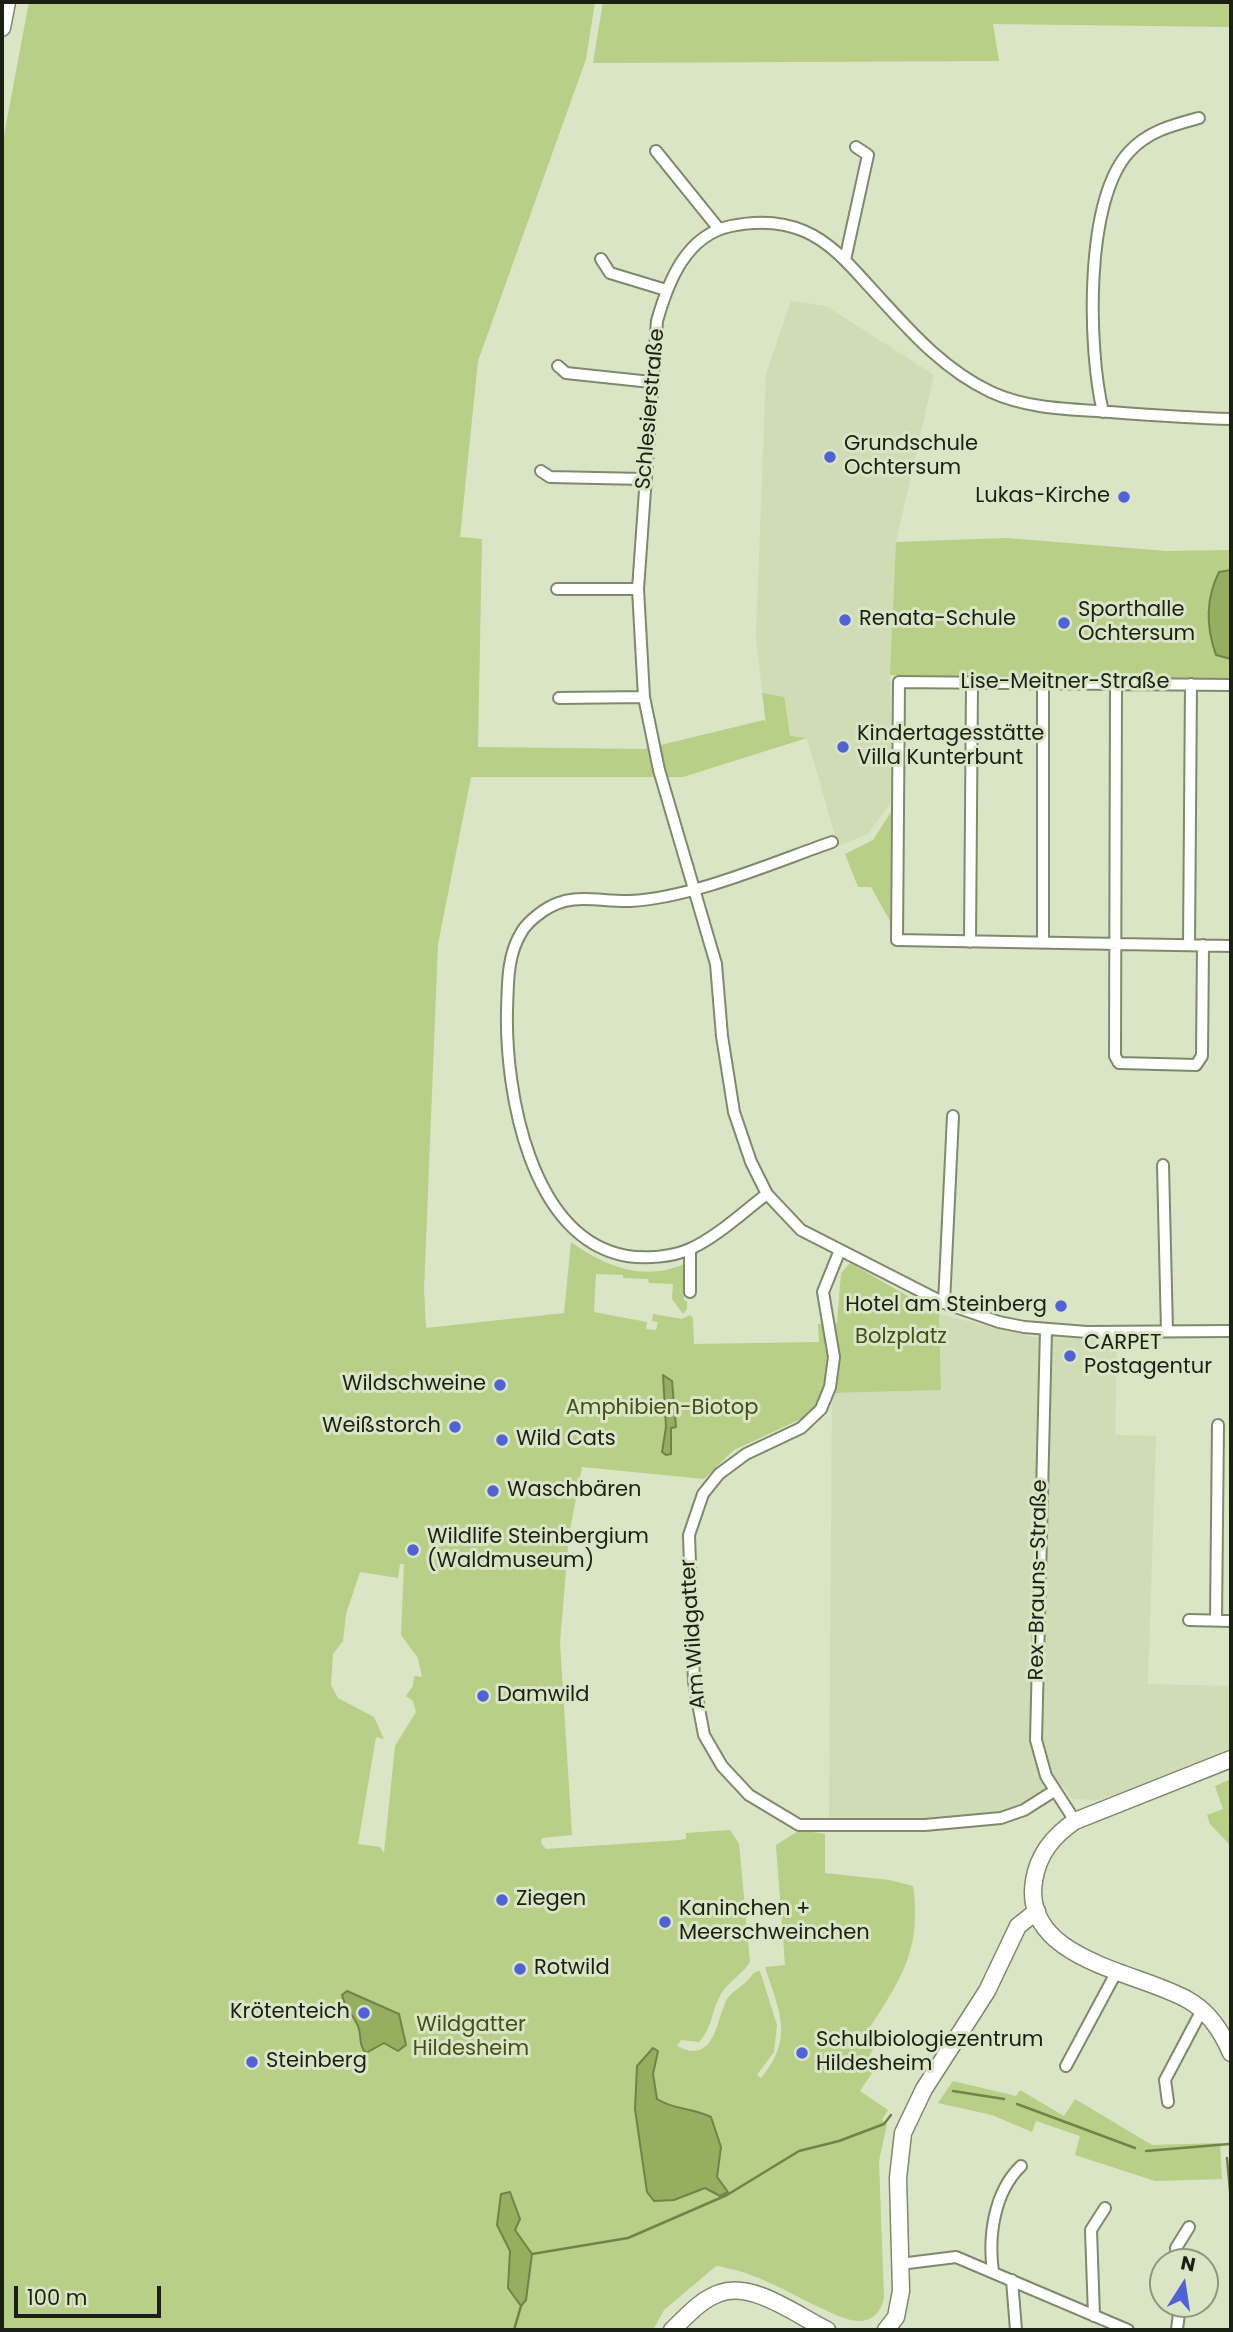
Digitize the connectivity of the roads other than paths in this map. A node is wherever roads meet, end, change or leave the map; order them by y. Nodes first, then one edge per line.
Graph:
1 (6, 2) edge
2 (2, 27) edge
3 (1199, 118) dead end
4 (856, 147) dead end
5 (656, 151) dead end
6 (719, 229) junction
7 (601, 259) dead end
8 (845, 260) junction
9 (666, 290) junction
10 (558, 366) dead end
11 (651, 382) junction
12 (1102, 412) junction
13 (1231, 419) edge
14 (541, 471) dead end
15 (644, 479) junction
16 (557, 589) dead end
17 (638, 589) junction
18 (972, 683) junction
19 (1044, 683) junction
20 (1116, 683) junction
21 (1191, 684) junction
22 (1231, 685) edge
23 (645, 696) junction
24 (559, 698) dead end
25 (832, 842) dead end
26 (696, 888) junction
27 (970, 942) junction
28 (1043, 943) junction
29 (1116, 944) junction
30 (1189, 945) junction
31 (1203, 945) junction
32 (1231, 946) edge
33 (953, 1116) dead end
34 (1163, 1165) dead end
35 (767, 1194) junction
36 (690, 1249) junction
37 (840, 1250) junction
38 (690, 1292) dead end
39 (944, 1303) junction
40 (1046, 1330) junction
41 (1167, 1331) junction
42 (1231, 1331) edge
43 (1218, 1425) dead end
44 (1189, 1620) dead end
45 (1216, 1620) junction
46 (1231, 1620) edge
47 (1231, 1759) edge
48 (1054, 1791) junction
49 (1075, 1821) junction
50 (1037, 1911) junction
51 (1117, 1971) junction
52 (1202, 2010) junction
53 (1231, 2053) edge
54 (1066, 2066) dead end
55 (1168, 2102) dead end
56 (1021, 2166) dead end
57 (1105, 2208) dead end
58 (1189, 2227) dead end
59 (1176, 2248) edge
60 (900, 2264) junction
61 (993, 2272) junction
62 (1012, 2280) junction
63 (1101, 2322) edge
64 (672, 2330) edge
65 (827, 2330) edge
66 (886, 2330) edge
67 (1016, 2330) edge
68 (1128, 2330) edge

1 - 2 street
3 - 12 street
4 - 8 street
5 - 6 street
6 - 8 street, Schlesierstraße
6 - 9 street, Schlesierstraße
7 - 9 street
8 - 12 street, Schlesierstraße
9 - 11 street, Schlesierstraße
10 - 11 street
11 - 15 street, Schlesierstraße
12 - 13 street, Schlesierstraße
14 - 15 street
15 - 17 street, Schlesierstraße
16 - 17 street
17 - 23 street, Schlesierstraße
18 - 19 street, Lise-Meitner-Straße
18 - 27 street
18 - 27 street, Lise-Meitner-Straße
19 - 20 street, Lise-Meitner-Straße
19 - 28 street
20 - 21 street, Lise-Meitner-Straße
20 - 29 street
21 - 22 street, Lise-Meitner-Straße
21 - 30 street
23 - 24 street
23 - 26 street, Schlesierstraße
25 - 26 street
26 - 35 street, Schlesierstraße
26 - 36 street
27 - 28 street
28 - 29 street
29 - 30 street
29 - 31 street
30 - 31 street
31 - 32 street
33 - 39 street
34 - 41 street
35 - 36 street
35 - 37 street, Schlesierstraße
36 - 38 street
37 - 39 street, Schlesierstraße
37 - 48 street, Am Wildgatter
39 - 40 street, Schlesierstraße
40 - 41 street, Schlesierstraße
40 - 48 street, Rex-Brauns-Straße
41 - 42 street, Schlesierstraße
43 - 45 street
44 - 45 street
45 - 46 street
47 - 49 street
48 - 49 street, Rex-Brauns-Straße
49 - 50 street
50 - 51 street
50 - 60 street
51 - 52 street
51 - 54 street
52 - 53 street
52 - 55 street
56 - 61 street
57 - 63 street
58 - 59 street
60 - 61 street
60 - 66 street
61 - 62 street
62 - 63 street
62 - 67 street
63 - 68 street
64 - 65 street

